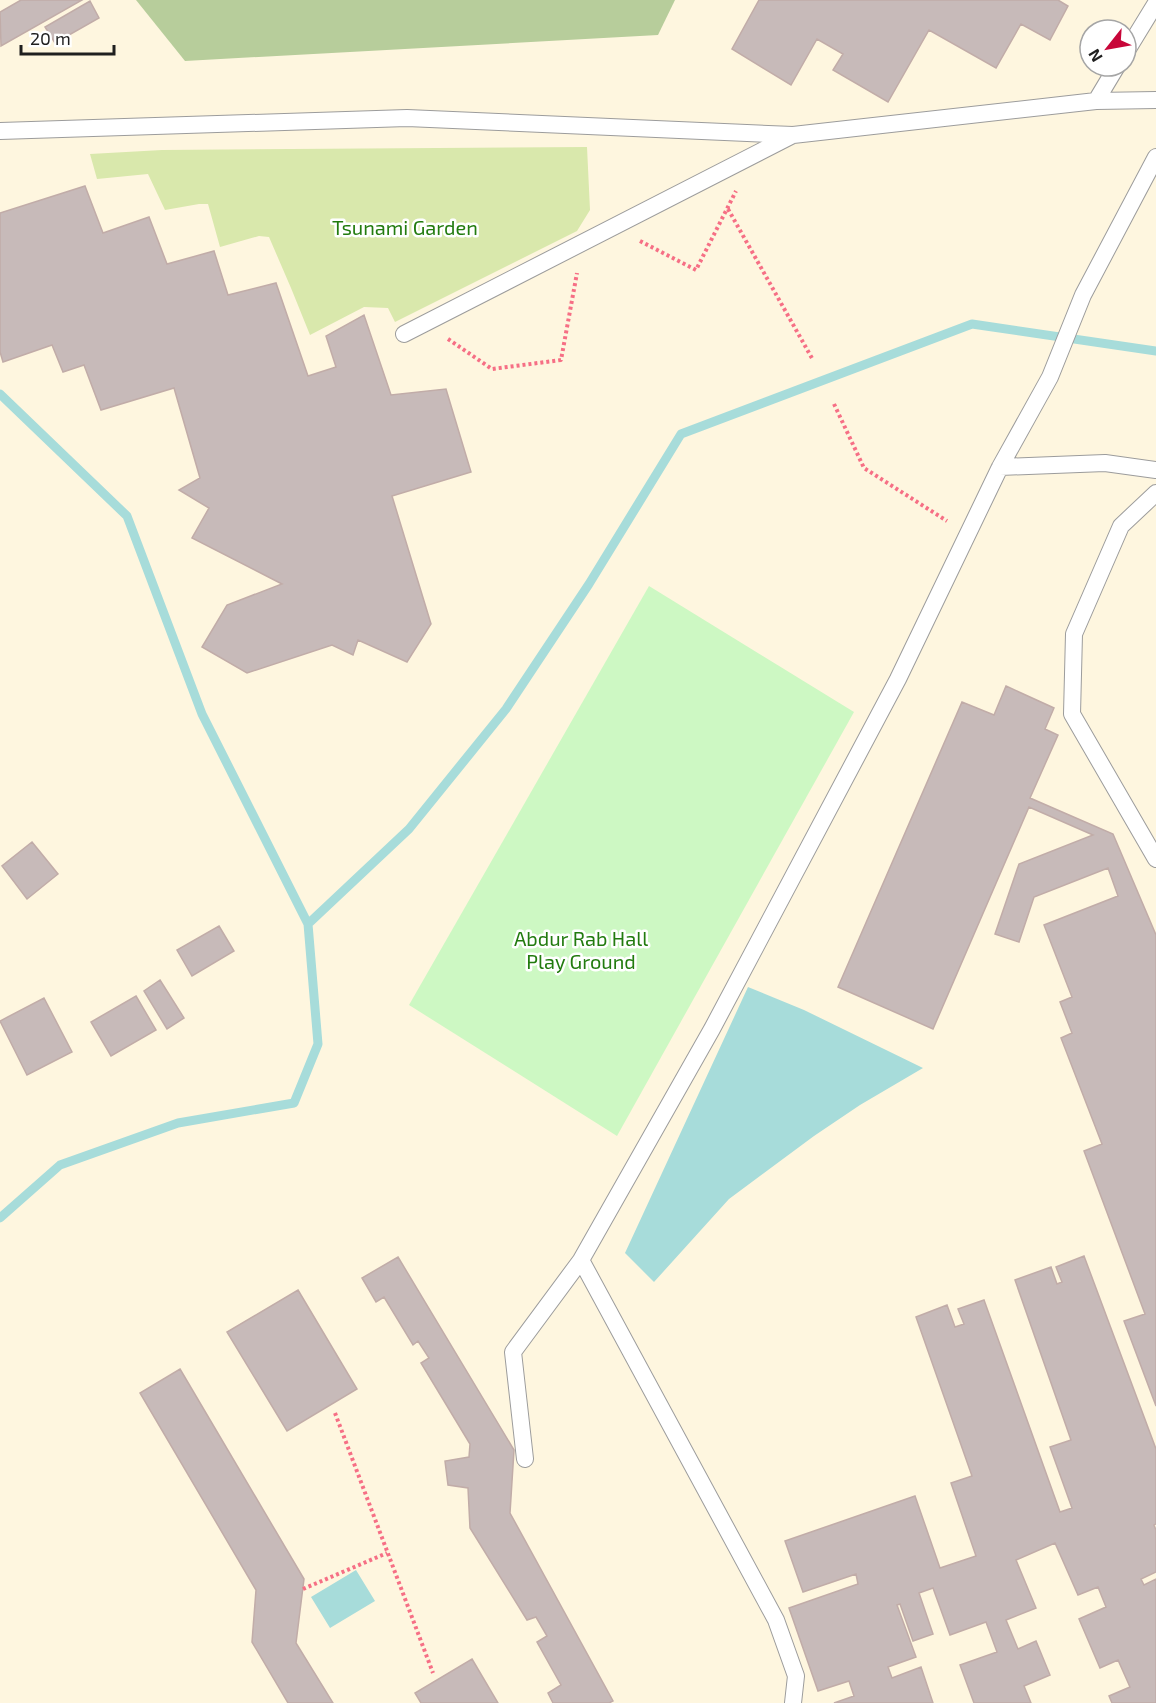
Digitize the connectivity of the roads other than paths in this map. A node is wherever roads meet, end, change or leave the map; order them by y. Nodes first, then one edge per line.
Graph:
1 (1156, 3) edge
2 (1138, 32) edge
3 (1110, 78) edge
4 (1151, 100) edge
5 (1096, 101) junction
6 (0, 131) edge
7 (793, 135) junction
8 (1156, 157) edge
9 (404, 333) dead end
10 (1000, 466) junction
11 (1156, 470) edge
12 (1156, 493) edge
13 (1156, 859) edge
14 (581, 1260) junction
15 (525, 1459) dead end
16 (793, 1703) edge

1 - 2 lane
3 - 5 lane
4 - 5 lane
5 - 7 lane
6 - 7 lane
7 - 9 lane
8 - 10 lane
10 - 11 lane
10 - 14 lane
12 - 13 lane
14 - 15 lane
14 - 16 lane

